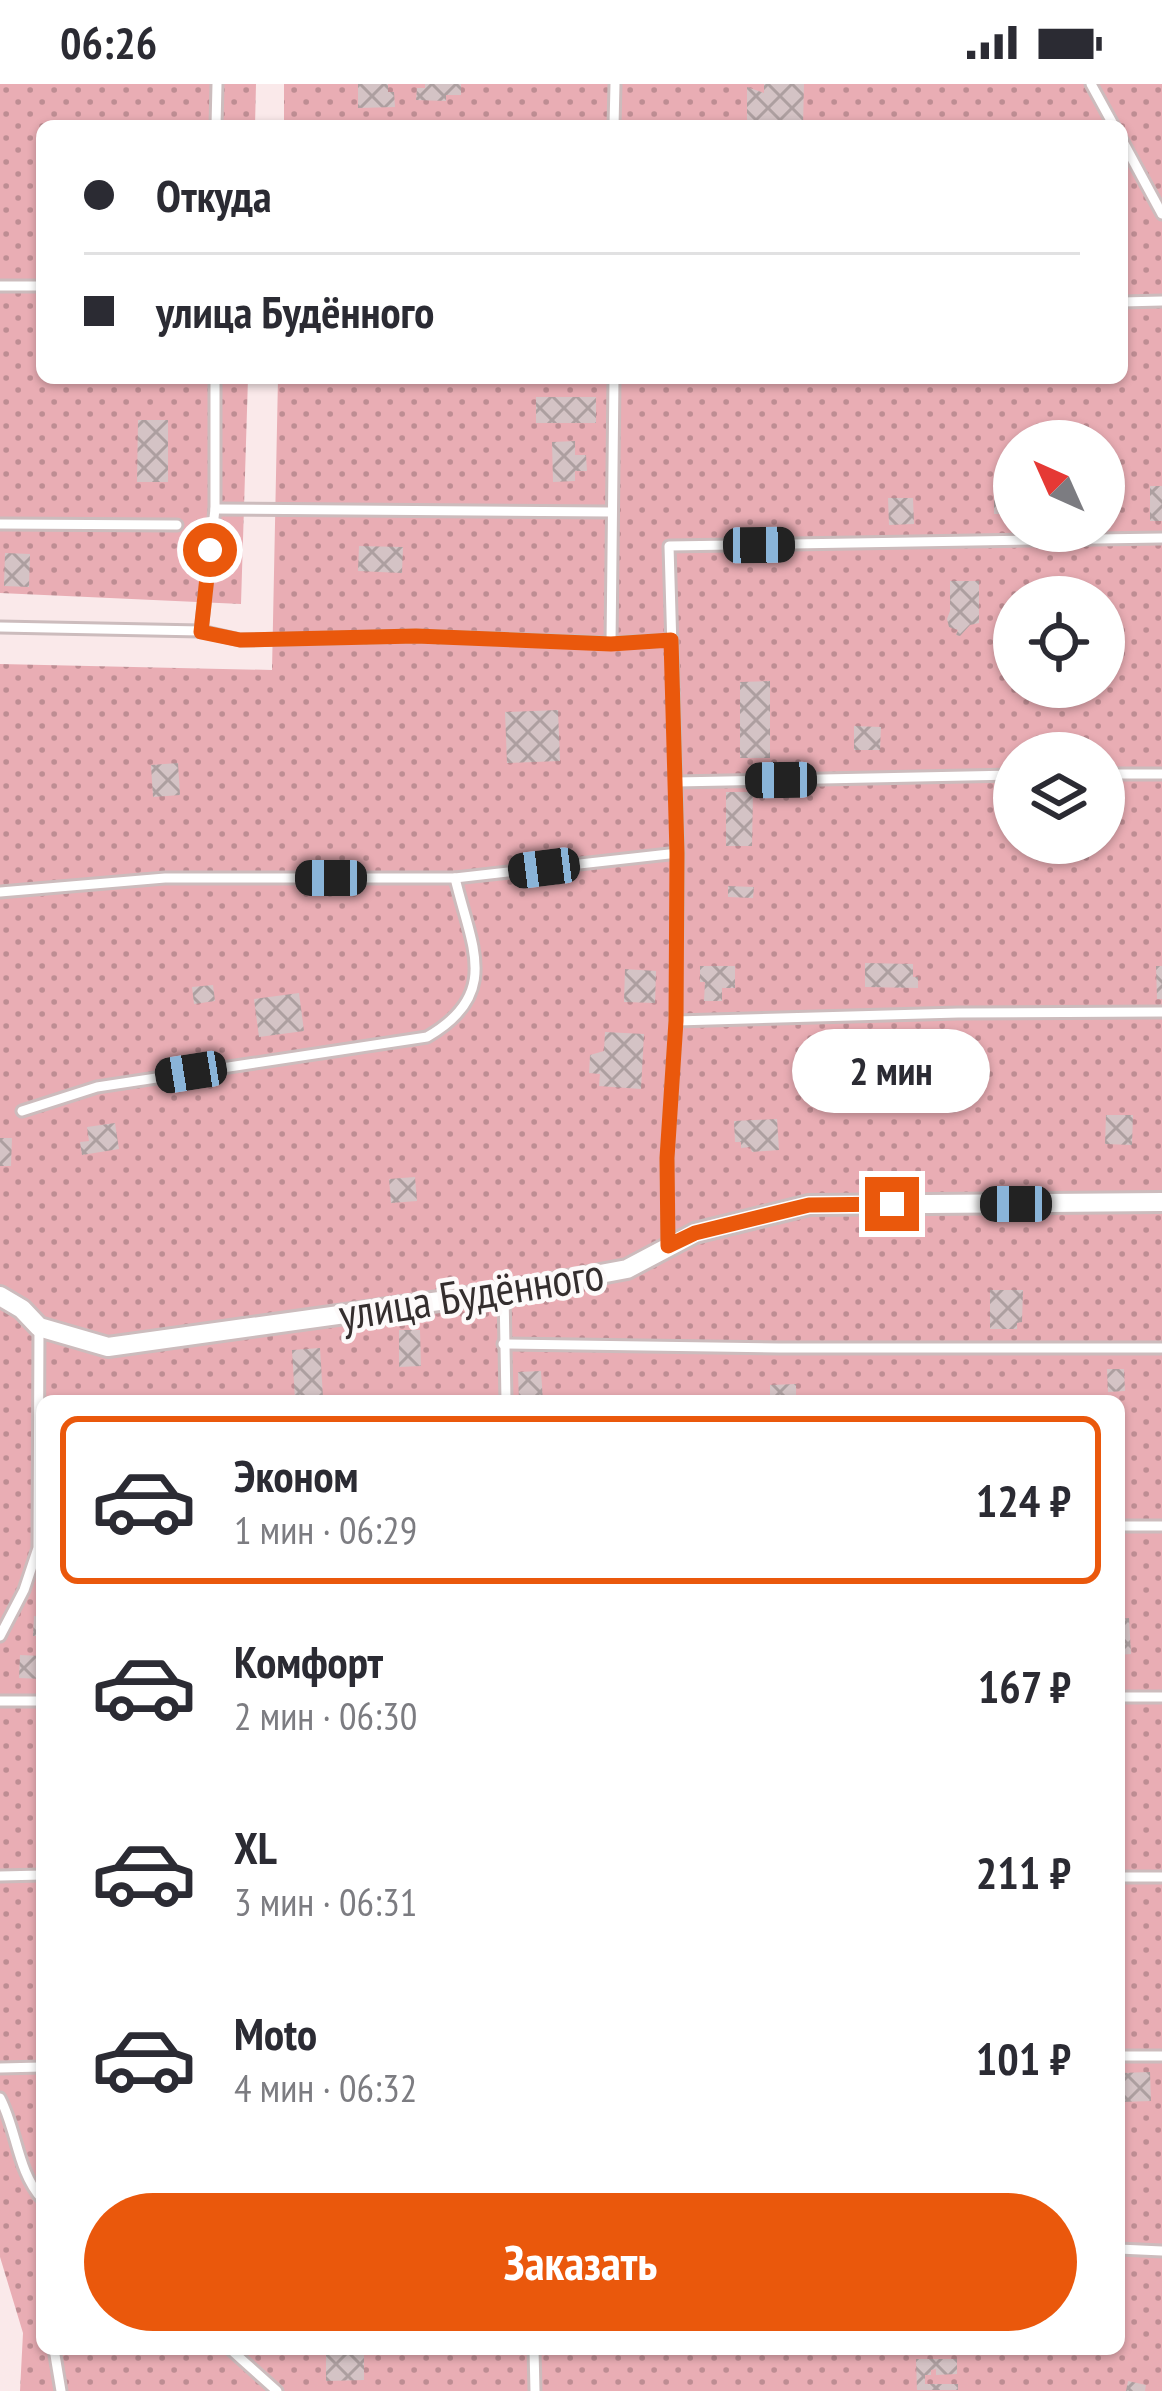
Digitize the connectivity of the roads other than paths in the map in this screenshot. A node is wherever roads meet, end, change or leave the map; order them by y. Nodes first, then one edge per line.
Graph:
1 (217, 84) edge
2 (615, 84) edge
3 (1091, 84) edge
4 (216, 120) edge
5 (614, 120) edge
6 (1111, 120) edge
7 (1128, 151) edge
8 (1162, 214) edge
9 (0, 286) edge
10 (36, 286) edge
11 (1162, 301) edge
12 (1128, 302) edge
13 (215, 384) edge
14 (614, 384) edge
15 (215, 509) junction
16 (611, 512) junction
17 (0, 524) edge
18 (177, 525) dead end
19 (1162, 538) edge
20 (0, 627) edge
21 (201, 632) junction
22 (671, 640) junction
23 (611, 644) junction
24 (1125, 774) edge
25 (1162, 774) edge
26 (993, 775) edge
27 (676, 782) junction
28 (677, 853) junction
29 (455, 878) junction
30 (0, 892) edge
31 (1162, 1012) edge
32 (676, 1021) junction
33 (22, 1111) dead end
34 (1162, 1202) edge
35 (668, 1246) junction
36 (504, 1292) junction
37 (0, 1295) edge
38 (39, 1327) junction
39 (503, 1344) junction
40 (1162, 1348) edge
41 (40, 1395) edge
42 (506, 1395) edge
43 (1125, 1526) edge
44 (1162, 1526) edge
45 (36, 1554) edge
46 (0, 1636) edge
47 (1125, 1697) edge
48 (1162, 1697) edge
49 (0, 1701) edge
50 (36, 1701) edge
51 (36, 1875) edge
52 (0, 1876) edge
53 (1125, 1877) edge
54 (1162, 1877) edge
55 (1125, 2056) edge
56 (1162, 2056) edge
57 (36, 2066) edge
58 (0, 2068) edge
59 (0, 2098) edge
60 (36, 2192) edge
61 (1125, 2249) edge
62 (1162, 2251) edge
63 (55, 2355) edge
64 (237, 2355) edge
65 (534, 2355) edge
66 (62, 2390) edge
67 (278, 2391) edge
68 (535, 2391) edge

1 - 4 lane
2 - 5 lane
3 - 6 lane
7 - 8 lane
9 - 10 lane
11 - 12 lane
13 - 15 lane
14 - 16 lane
15 - 16 lane
15 - 21 lane
16 - 23 lane
17 - 18 lane
19 - 22 lane
20 - 21 lane
21 - 23 lane
22 - 23 lane
22 - 27 lane
24 - 25 lane
26 - 27 lane
27 - 28 lane
28 - 29 lane
28 - 32 lane
29 - 30 lane
29 - 33 lane
31 - 32 lane
32 - 35 lane
34 - 35 street, улица Будённого
35 - 36 street, улица Будённого
36 - 38 street, улица Будённого
36 - 39 lane
37 - 38 street, улица Будённого
38 - 41 lane
39 - 40 lane
39 - 42 lane
43 - 44 lane
45 - 46 lane
47 - 48 lane
49 - 50 lane
51 - 52 lane
53 - 54 lane
55 - 56 lane
57 - 58 lane
59 - 60 lane
61 - 62 lane
63 - 66 lane
64 - 67 lane
65 - 68 lane

